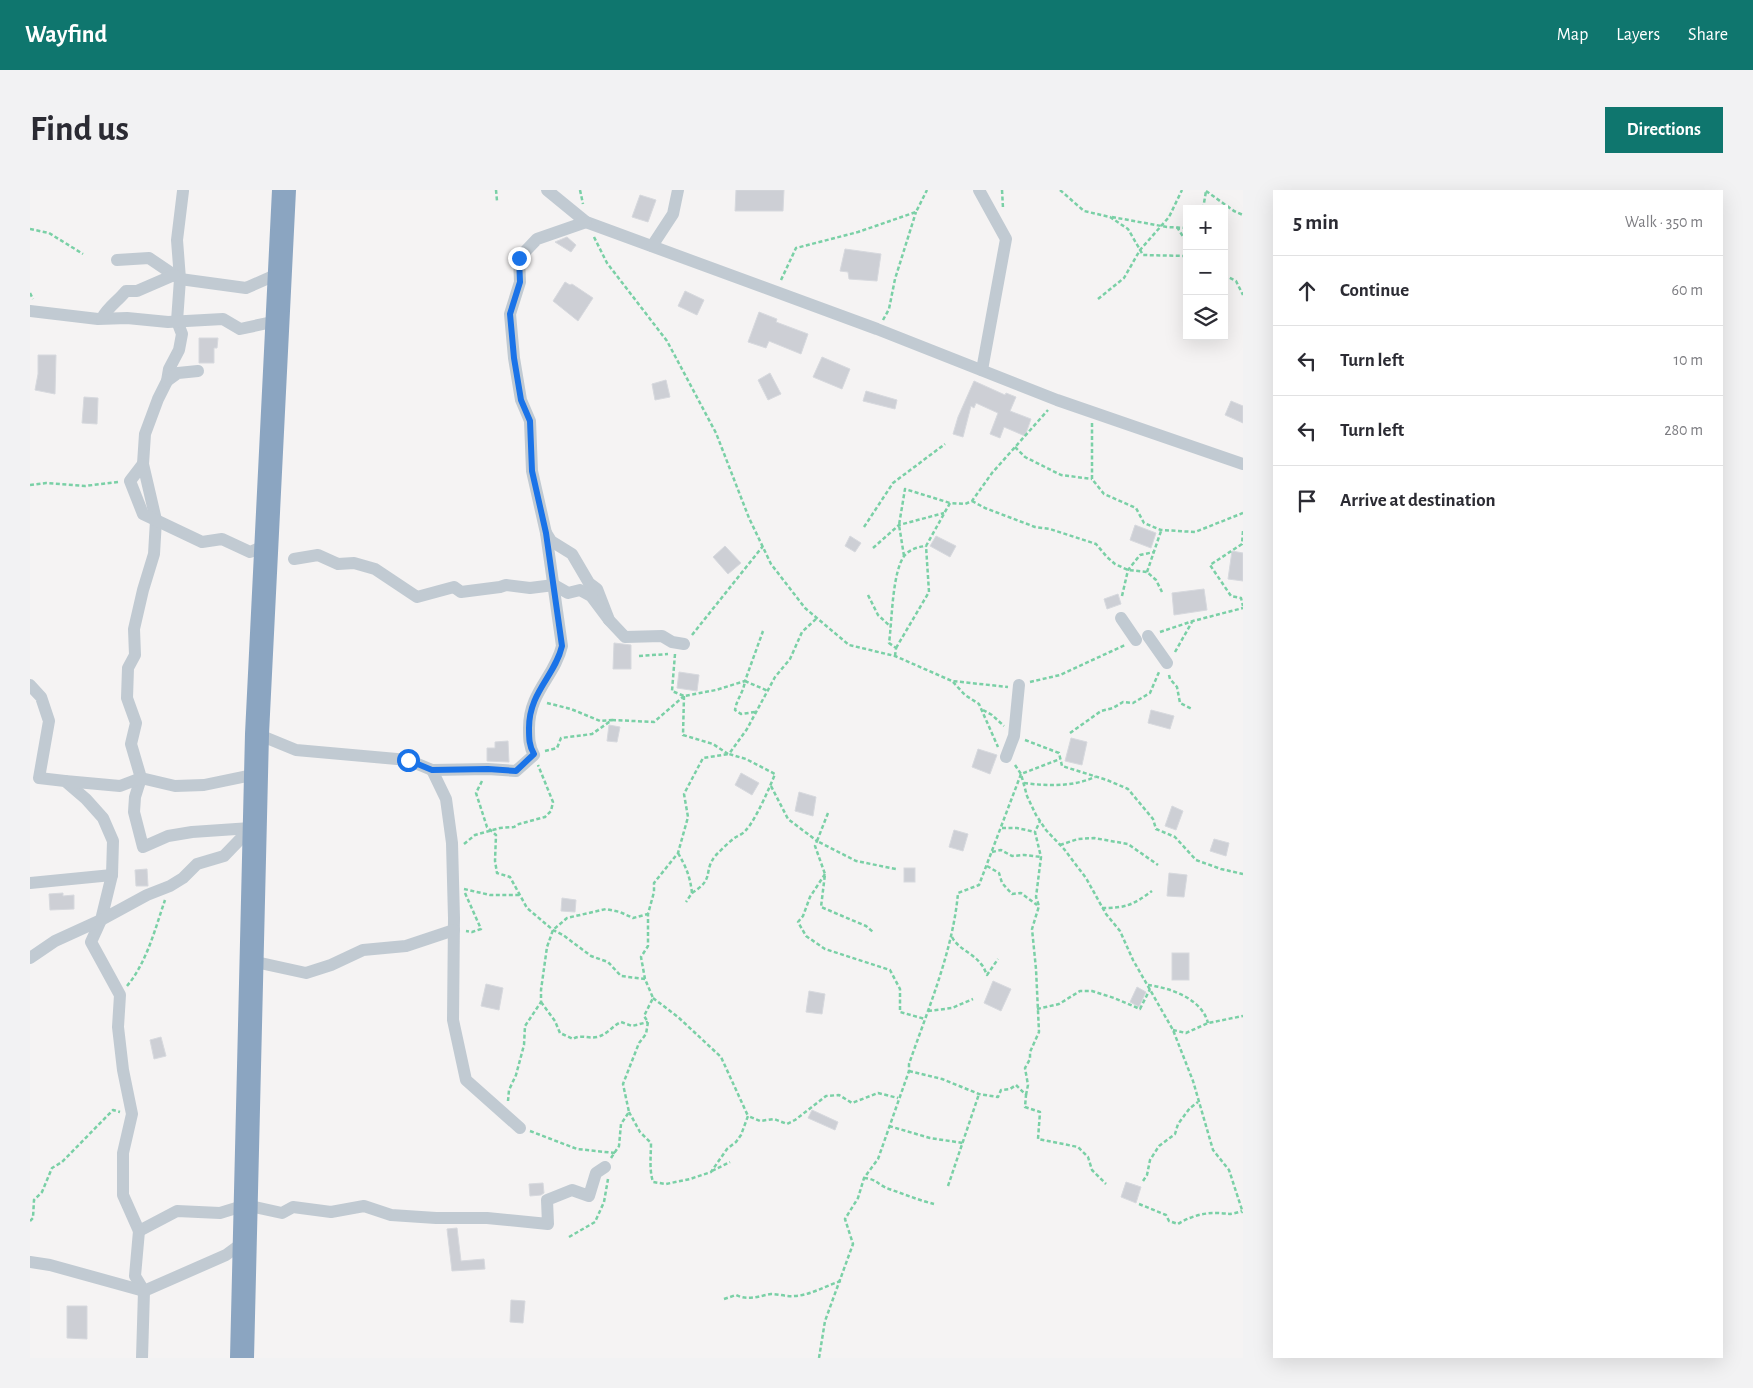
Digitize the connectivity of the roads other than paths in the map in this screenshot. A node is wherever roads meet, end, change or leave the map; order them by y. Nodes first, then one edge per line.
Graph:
1 (284, 190) edge
2 (547, 190) edge
3 (678, 190) edge
4 (979, 190) edge
5 (183, 191) edge
6 (586, 222) junction
7 (652, 246) junction
8 (117, 260) dead end
9 (280, 273) junction
10 (172, 274) junction
11 (30, 311) edge
12 (102, 318) junction
13 (177, 321) junction
14 (277, 321) junction
15 (982, 370) junction
16 (198, 371) dead end
17 (167, 381) junction
18 (143, 464) junction
19 (1243, 464) edge
20 (156, 520) junction
21 (546, 533) junction
22 (266, 545) junction
23 (294, 559) dead end
24 (554, 585) junction
25 (1121, 618) dead end
26 (609, 620) junction
27 (684, 644) road end
28 (1167, 663) road end
29 (30, 685) edge
30 (1019, 685) road end
31 (257, 734) junction
32 (1006, 757) road end
33 (432, 770) junction
34 (257, 774) junction
35 (35, 777) edge
36 (140, 778) junction
37 (65, 781) junction
38 (253, 820) junction
39 (112, 875) junction
40 (30, 883) edge
41 (101, 920) junction
42 (454, 930) junction
43 (30, 958) edge
44 (252, 961) junction
45 (520, 1128) road end
46 (605, 1167) road end
47 (246, 1205) junction
48 (139, 1231) junction
49 (245, 1241) junction
50 (30, 1262) edge
51 (144, 1291) junction
52 (142, 1358) edge
53 (242, 1358) edge

1 - 9 highway
2 - 6 street
3 - 7 street
4 - 15 street
5 - 10 street
6 - 7 street
6 - 21 street
7 - 15 street
8 - 10 street
9 - 10 street
9 - 14 highway
10 - 12 street
10 - 13 street
11 - 12 street
12 - 13 street
13 - 14 street
13 - 17 street
14 - 22 highway
15 - 19 street
16 - 17 street
17 - 18 street
18 - 20 street
18 - 20 street
20 - 22 street
20 - 36 street
21 - 24 street
21 - 26 street
22 - 31 highway
23 - 24 street
24 - 26 street
24 - 33 street
25 - 28 street
26 - 27 street
29 - 35 street
30 - 32 street
31 - 33 street
31 - 34 highway
33 - 42 street
34 - 36 street
34 - 38 highway
35 - 37 street
36 - 37 street
36 - 38 street
37 - 39 street
38 - 41 street
38 - 44 highway
39 - 40 street
39 - 41 street
41 - 43 street
41 - 48 street
42 - 44 street
42 - 45 street
44 - 47 highway
46 - 47 street
47 - 48 street
47 - 49 highway
48 - 51 street
49 - 51 street
49 - 53 highway
50 - 51 street
51 - 52 street

